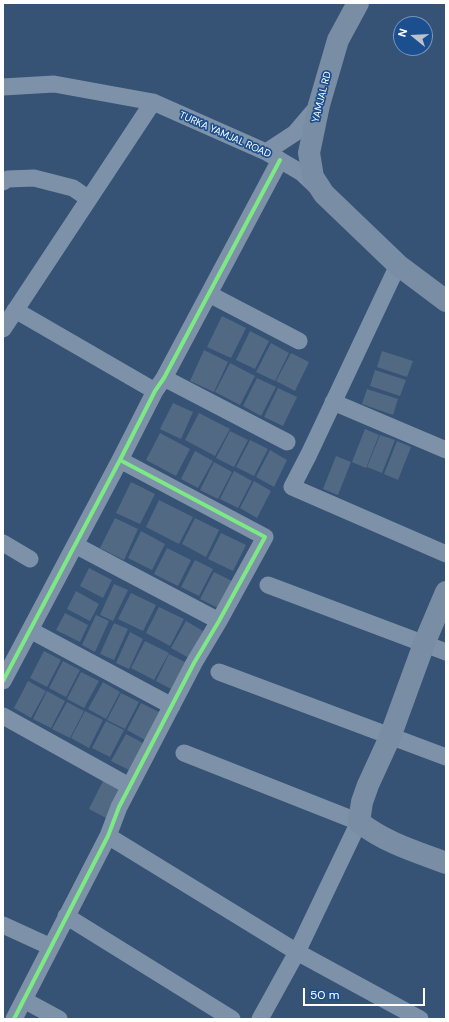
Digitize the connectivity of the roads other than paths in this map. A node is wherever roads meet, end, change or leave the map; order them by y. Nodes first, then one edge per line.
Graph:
1 (358, 3) edge
2 (3, 87) edge
3 (153, 102) junction
4 (318, 105) junction
5 (266, 152) junction
6 (280, 160) junction
7 (3, 182) edge
8 (324, 194) junction
9 (89, 199) junction
10 (398, 265) junction
11 (209, 294) junction
12 (446, 302) edge
13 (15, 310) junction
14 (3, 329) edge
15 (299, 341) dead end
16 (160, 384) junction
17 (334, 402) junction
18 (287, 442) dead end
19 (446, 450) edge
20 (120, 460) junction
21 (3, 543) edge
22 (75, 545) junction
23 (446, 554) edge
24 (30, 559) dead end
25 (268, 585) dead end
26 (446, 592) edge
27 (219, 621) junction
28 (30, 630) junction
29 (424, 644) junction
30 (446, 652) edge
31 (219, 672) dead end
32 (3, 681) edge
33 (172, 706) junction
34 (3, 716) edge
35 (390, 737) junction
36 (184, 753) dead end
37 (446, 757) edge
38 (129, 786) junction
39 (359, 822) junction
40 (108, 836) junction
41 (446, 863) edge
42 (66, 916) junction
43 (3, 925) edge
44 (51, 947) junction
45 (297, 952) junction
46 (24, 1000) junction
47 (14, 1019) edge
48 (59, 1019) edge
49 (232, 1019) edge
50 (260, 1019) edge
51 (420, 1019) edge

1 - 4 main road, YAMJAL RD
2 - 3 street, TURKA YAMJAL ROAD
3 - 5 street, TURKA YAMJAL ROAD
3 - 9 street
4 - 5 street
4 - 8 main road, YAMJAL RD
5 - 6 street, TURKA YAMJAL ROAD
6 - 8 street, TURKA YAMJAL ROAD
6 - 11 street
7 - 9 street
8 - 10 main road, TURKA YAMJAL ROAD
9 - 13 street
10 - 12 main road, TURKA YAMJAL ROAD
10 - 17 street
11 - 15 street
11 - 16 street
13 - 14 street
13 - 16 street
16 - 18 street
16 - 20 street
17 - 19 street
17 - 23 street
20 - 22 street
20 - 27 street
21 - 24 street
22 - 27 street
22 - 28 street
25 - 29 street
26 - 29 main road
27 - 33 street
28 - 32 street
28 - 33 street
29 - 30 street
29 - 35 main road
31 - 35 street
33 - 38 street
34 - 38 street
35 - 37 street
35 - 39 main road
36 - 39 street
38 - 40 street
39 - 41 main road
39 - 45 street
40 - 42 street
40 - 45 street
42 - 44 street
42 - 49 street
43 - 44 street
44 - 46 street
45 - 50 street
45 - 51 street
46 - 47 street
46 - 48 street

